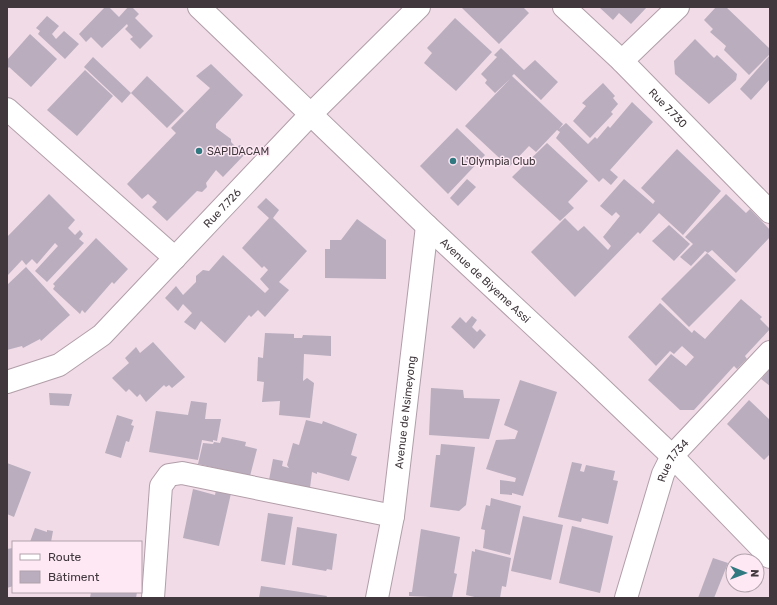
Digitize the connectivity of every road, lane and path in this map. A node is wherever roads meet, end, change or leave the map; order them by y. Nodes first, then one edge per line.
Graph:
1 (199, 7) edge
2 (419, 7) edge
3 (564, 7) edge
4 (678, 7) edge
5 (622, 61) junction
6 (7, 109) edge
7 (311, 114) junction
8 (770, 212) edge
9 (427, 226) junction
10 (175, 258) junction
11 (770, 352) edge
12 (7, 382) edge
13 (672, 456) junction
14 (393, 516) junction
15 (770, 557) edge
16 (153, 598) edge
17 (377, 598) edge
18 (626, 598) edge

1 - 7 street, Avenue de Biyeme Assi
2 - 7 street, Rue 7.726
3 - 5 street, Rue 7.730
4 - 5 street
5 - 8 street, Rue 7.730
6 - 10 street
7 - 9 street, Avenue de Biyeme Assi
7 - 10 street, Rue 7.726
9 - 13 street, Avenue de Biyeme Assi
9 - 14 street, Avenue de Nsimeyong
10 - 12 street, Rue 7.726
11 - 13 street, Rue 7.734
13 - 15 street, Avenue de Biyeme Assi
13 - 18 street, Rue 7.734
14 - 16 street
14 - 17 street, Avenue de Nsimeyong

